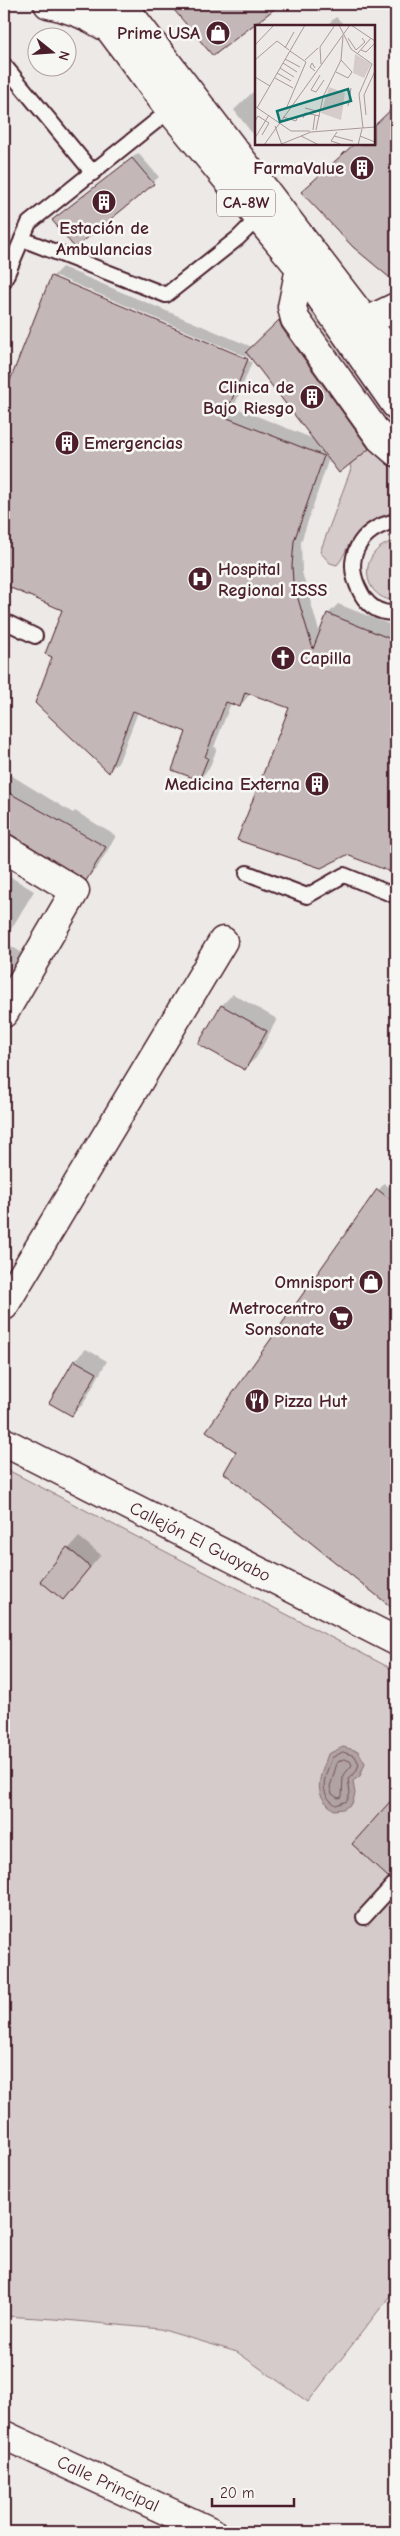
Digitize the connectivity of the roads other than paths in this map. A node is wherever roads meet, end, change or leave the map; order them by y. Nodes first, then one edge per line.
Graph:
1 (48, 4) edge
2 (91, 4) edge
3 (122, 4) edge
4 (111, 31) junction
5 (4, 65) edge
6 (170, 110) junction
7 (93, 173) junction
8 (258, 218) junction
9 (22, 239) junction
10 (300, 268) junction
11 (4, 281) edge
12 (396, 307) edge
13 (367, 321) junction
14 (396, 361) edge
15 (396, 404) edge
16 (396, 452) edge
17 (396, 521) edge
18 (396, 614) edge
19 (4, 621) edge
20 (35, 636) dead end
21 (4, 848) edge
22 (246, 873) dead end
23 (396, 896) edge
24 (223, 941) dead end
25 (4, 1013) edge
26 (4, 1306) edge
27 (4, 1442) edge
28 (396, 1641) edge
29 (396, 1882) edge
30 (364, 1917) dead end
31 (4, 2435) edge
32 (212, 2532) edge

1 - 4 street
2 - 4 street, CA-8W
3 - 13 street, CA-8W
4 - 6 street, CA-8W
5 - 7 lane
6 - 7 lane
6 - 8 street, CA-8W
7 - 9 lane
8 - 9 lane
8 - 10 street, CA-8W
9 - 11 lane
10 - 15 street, CA-8W
10 - 16 street
12 - 13 street
13 - 14 street, CA-8W
17 - 18 lane
19 - 20 lane
21 - 25 street
22 - 23 lane
24 - 26 street
27 - 28 street, Callejón El Guayabo
29 - 30 lane
31 - 32 street, Calle Principal

